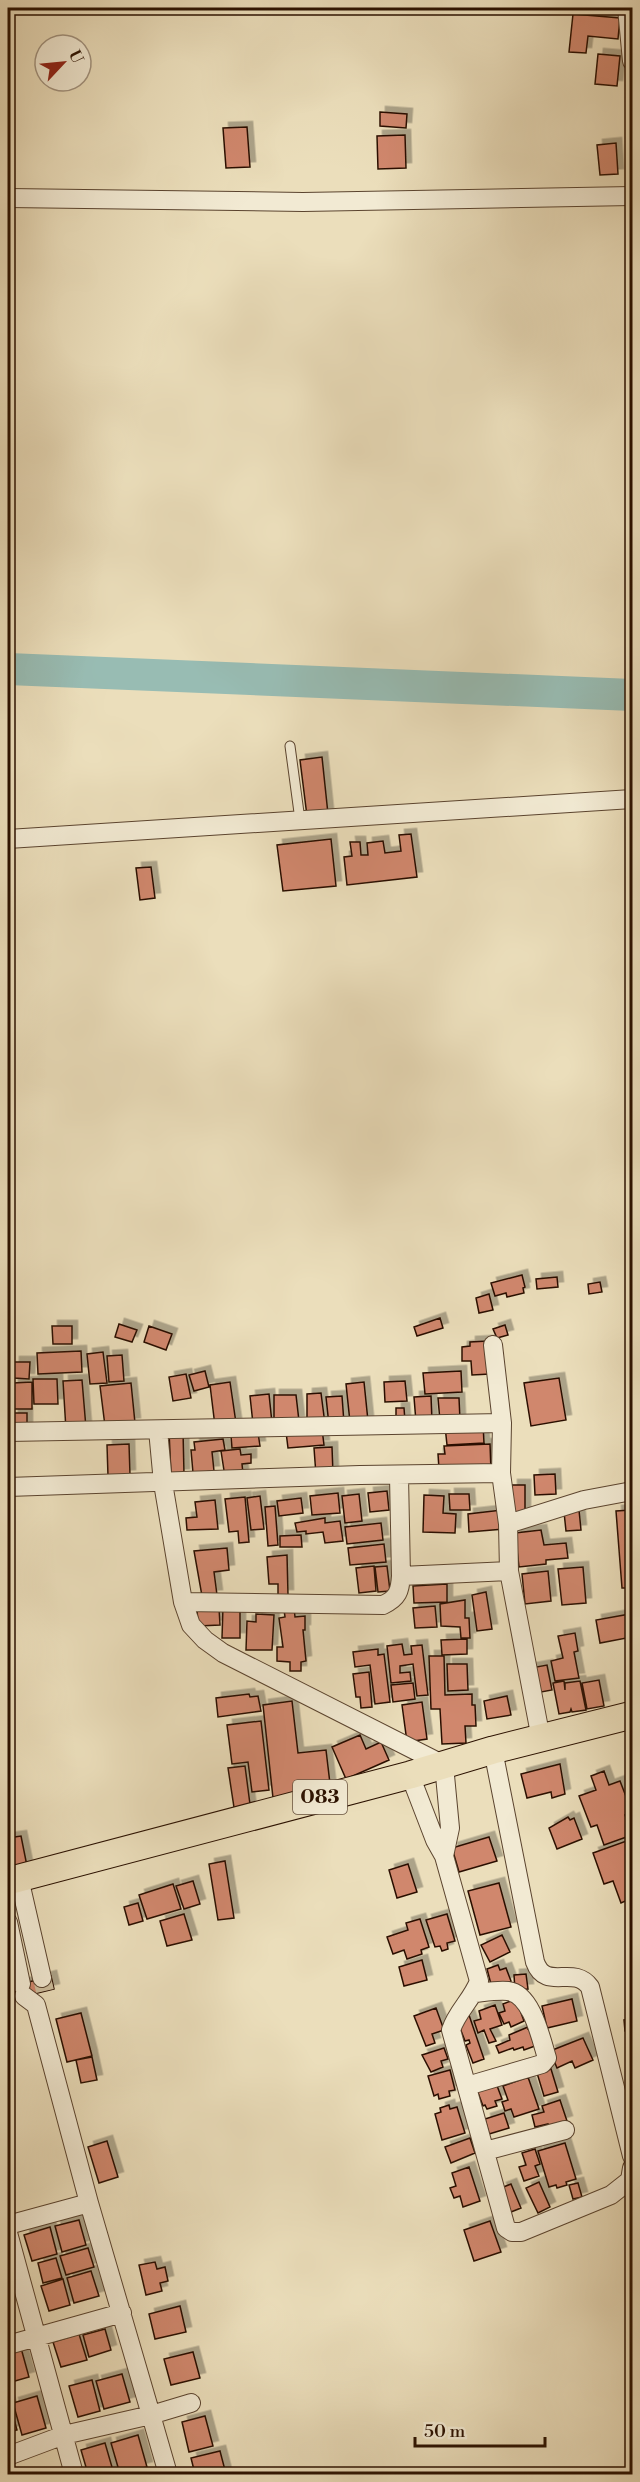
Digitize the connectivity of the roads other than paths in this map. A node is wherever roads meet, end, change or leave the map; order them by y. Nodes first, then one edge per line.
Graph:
1 (627, 8) edge
2 (633, 61) edge
3 (633, 196) edge
4 (8, 198) edge
5 (290, 746) dead end
6 (633, 800) edge
7 (300, 820) junction
8 (8, 839) edge
9 (493, 1345) dead end
10 (502, 1423) junction
11 (158, 1430) junction
12 (8, 1432) edge
13 (501, 1473) junction
14 (399, 1476) junction
15 (163, 1483) junction
16 (8, 1487) edge
17 (633, 1491) edge
18 (508, 1524) junction
19 (509, 1571) junction
20 (401, 1575) junction
21 (183, 1602) junction
22 (633, 1715) edge
23 (541, 1739) junction
24 (493, 1750) junction
25 (444, 1765) junction
26 (410, 1775) junction
27 (444, 1856) junction
28 (13, 1880) edge
29 (8, 1922) edge
30 (34, 1991) junction
31 (475, 1993) junction
32 (467, 2086) junction
33 (565, 2130) dead end
34 (485, 2151) junction
35 (633, 2156) edge
36 (633, 2168) edge
37 (89, 2203) junction
38 (8, 2225) edge
39 (8, 2233) edge
40 (122, 2313) junction
41 (37, 2337) junction
42 (8, 2344) edge
43 (190, 2403) dead end
44 (151, 2415) junction
45 (64, 2435) junction
46 (8, 2456) edge
47 (74, 2475) edge
48 (168, 2475) edge

1 - 2 street
3 - 4 street
5 - 7 lane
6 - 7 street
7 - 8 street
9 - 10 street
10 - 11 street
10 - 13 street
11 - 12 street
11 - 15 street
13 - 14 street
13 - 18 street
14 - 15 street
14 - 20 street
15 - 16 street
15 - 21 street
17 - 18 street
18 - 19 street
19 - 20 street
19 - 23 street
20 - 21 street
21 - 25 street
22 - 23 main road, 083
23 - 24 main road, 083
24 - 25 main road, 083
24 - 35 street
25 - 26 main road, 083
25 - 27 street
26 - 27 street
26 - 28 main road, 083
27 - 31 street
28 - 30 street
29 - 30 street
30 - 37 street
31 - 32 street
31 - 32 street
32 - 34 street
33 - 34 street
34 - 36 street
37 - 38 street
37 - 40 street
39 - 41 street
40 - 41 street
40 - 44 street
41 - 42 street
41 - 45 street
43 - 44 street
44 - 45 street
44 - 48 street
45 - 46 street
45 - 47 street

